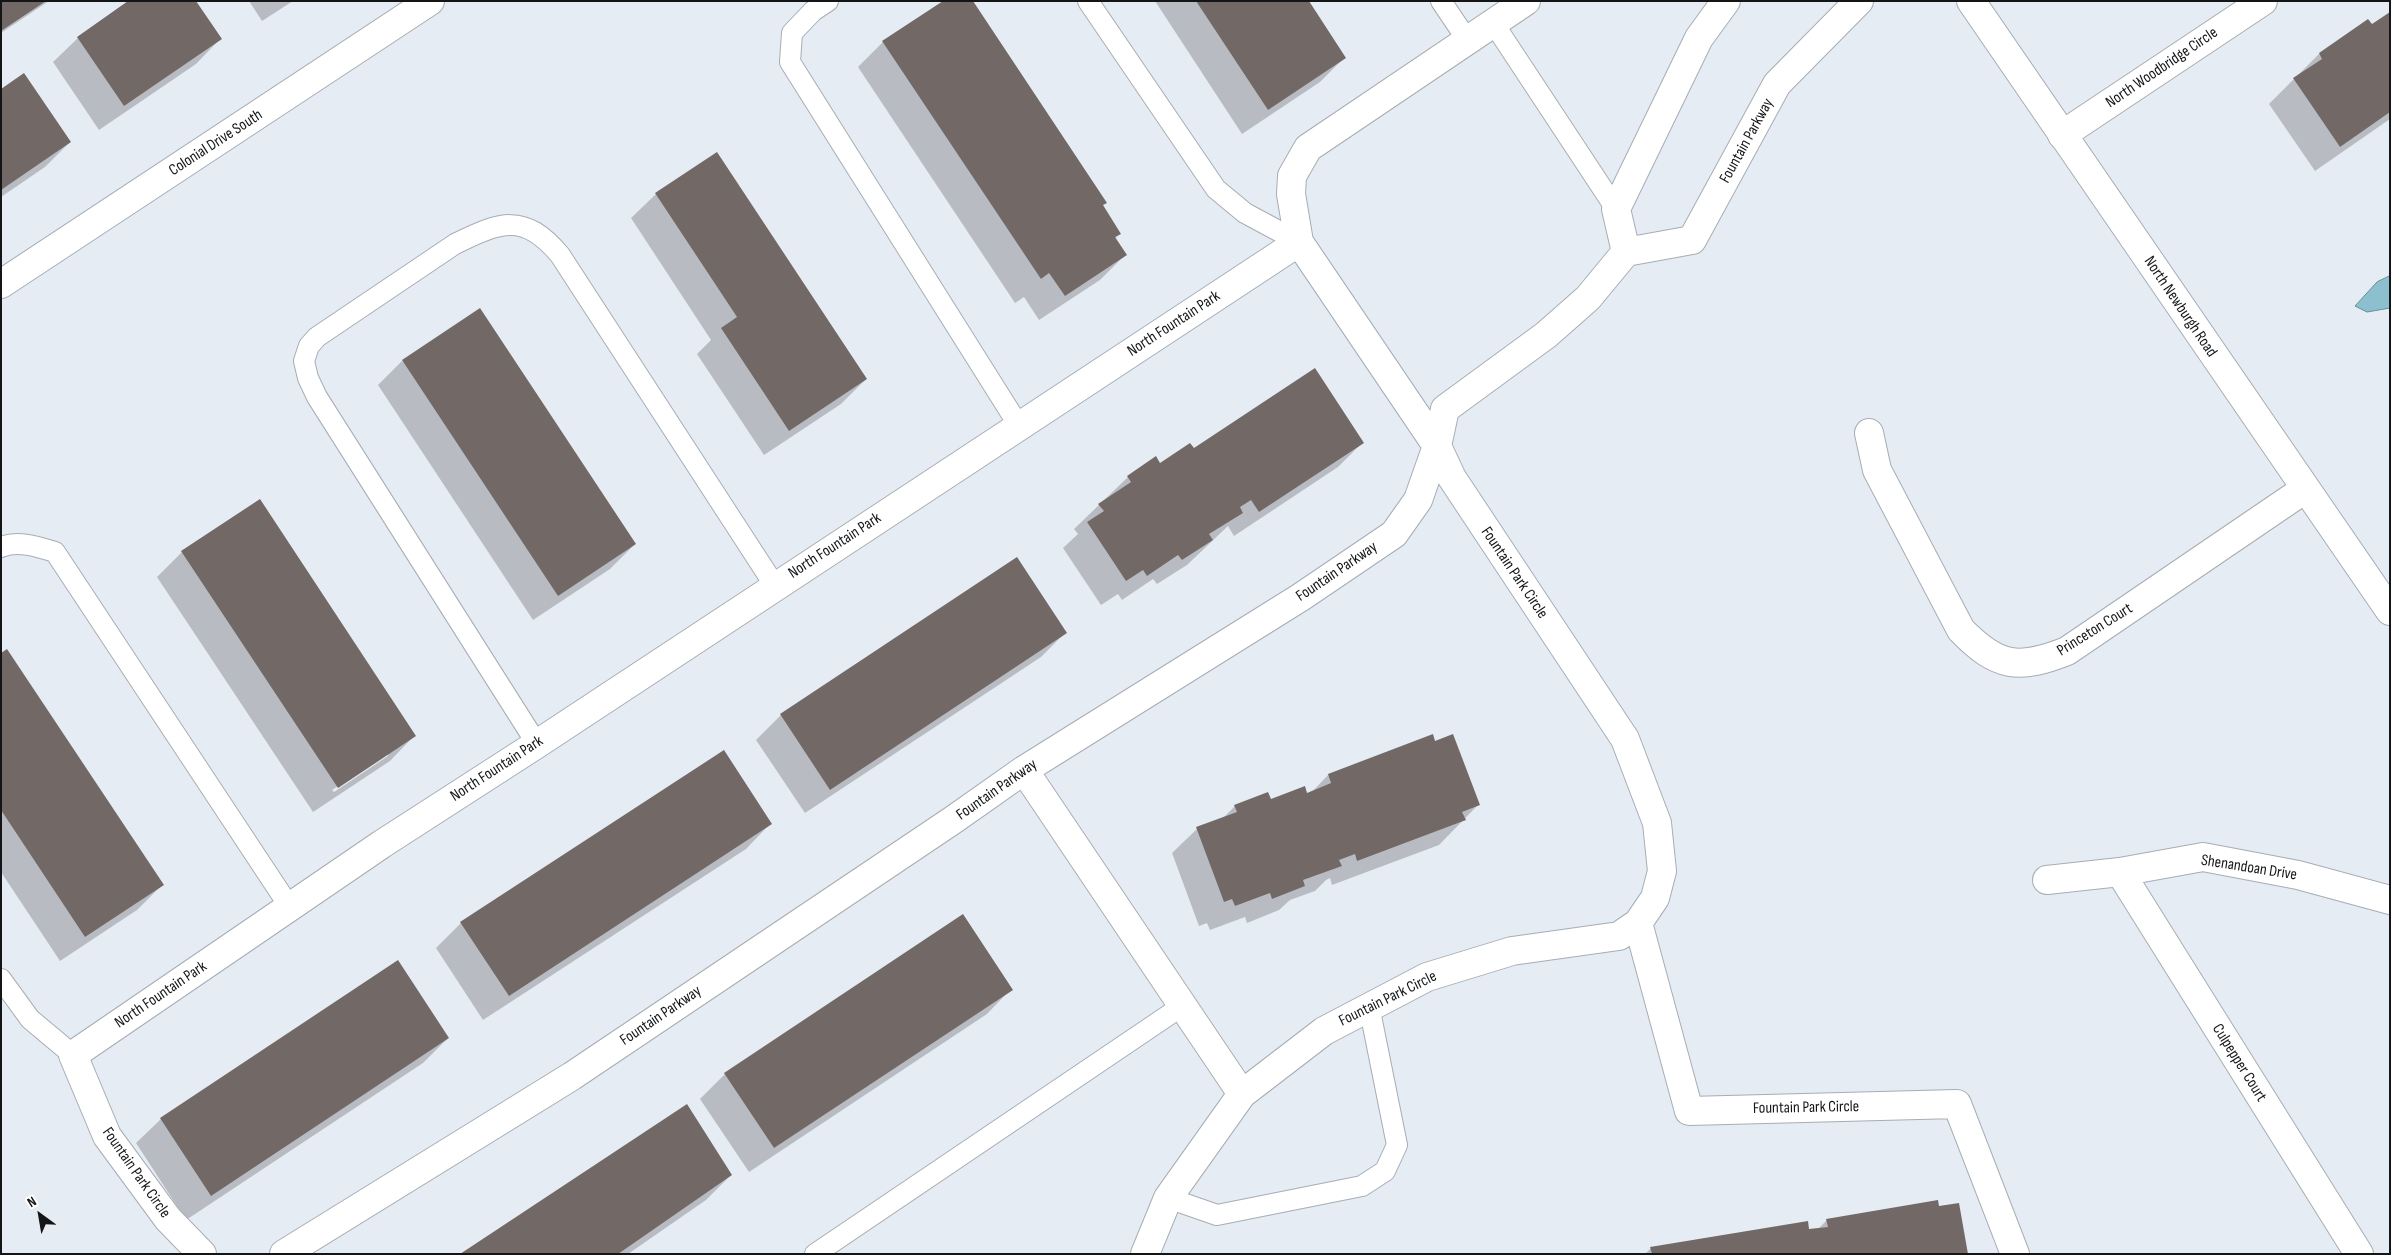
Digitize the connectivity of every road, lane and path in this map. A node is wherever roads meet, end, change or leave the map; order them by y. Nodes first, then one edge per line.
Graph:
1 (430, 1) edge
2 (828, 1) edge
3 (1088, 1) edge
4 (1441, 1) edge
5 (1526, 1) edge
6 (1726, 1) edge
7 (1859, 1) edge
8 (1971, 1) edge
9 (2263, 1) edge
10 (1494, 24) junction
11 (1468, 41) junction
12 (2062, 135) junction
13 (1616, 209) junction
14 (1299, 242) junction
15 (1626, 252) junction
16 (1, 284) edge
17 (1019, 426) junction
18 (1869, 433) dead end
19 (1437, 446) junction
20 (2305, 489) junction
21 (1, 547) edge
22 (775, 586) junction
23 (2390, 611) edge
24 (537, 744) junction
25 (1024, 770) junction
26 (2120, 872) junction
27 (2047, 880) dead end
28 (2390, 900) edge
29 (289, 906) junction
30 (1638, 923) junction
31 (1, 979) edge
32 (1182, 1006) junction
33 (1369, 1006) junction
34 (73, 1055) junction
35 (1242, 1094) junction
36 (1168, 1198) junction
37 (202, 1254) edge
38 (284, 1254) edge
39 (815, 1254) edge
40 (1145, 1254) edge
41 (2015, 1254) edge
42 (2359, 1254) edge

1 - 16 street, Colonial Drive South
2 - 17 lane
3 - 14 lane
4 - 11 lane
5 - 10 street
6 - 13 street
7 - 15 street, Fountain Parkway
8 - 12 street, North Newburgh Road
9 - 12 street, North Woodbridge Circle
10 - 11 street
10 - 13 lane
11 - 14 street
12 - 20 street, North Newburgh Road
13 - 15 street
14 - 17 street, North Fountain Park
14 - 19 street, Fountain Park Circle
15 - 19 street, Fountain Parkway
17 - 22 street, North Fountain Park
18 - 20 street, Princeton Court
19 - 25 street, Fountain Parkway
19 - 30 street, Fountain Park Circle
20 - 23 street, North Newburgh Road
21 - 29 lane
22 - 24 street, North Fountain Park
22 - 24 lane
24 - 29 street, North Fountain Park
25 - 32 street
25 - 38 street, Fountain Parkway
26 - 27 street, Shenandoan Drive
26 - 28 street, Shenandoan Drive
26 - 42 street, Culpepper Court
29 - 34 street, North Fountain Park
30 - 33 street, Fountain Park Circle
30 - 41 street, Fountain Park Circle
31 - 34 lane
32 - 35 street
32 - 39 lane
33 - 35 street, Fountain Park Circle
33 - 36 lane
34 - 37 street, Fountain Park Circle
35 - 36 street, Fountain Park Circle
36 - 40 street, Fountain Park Circle

